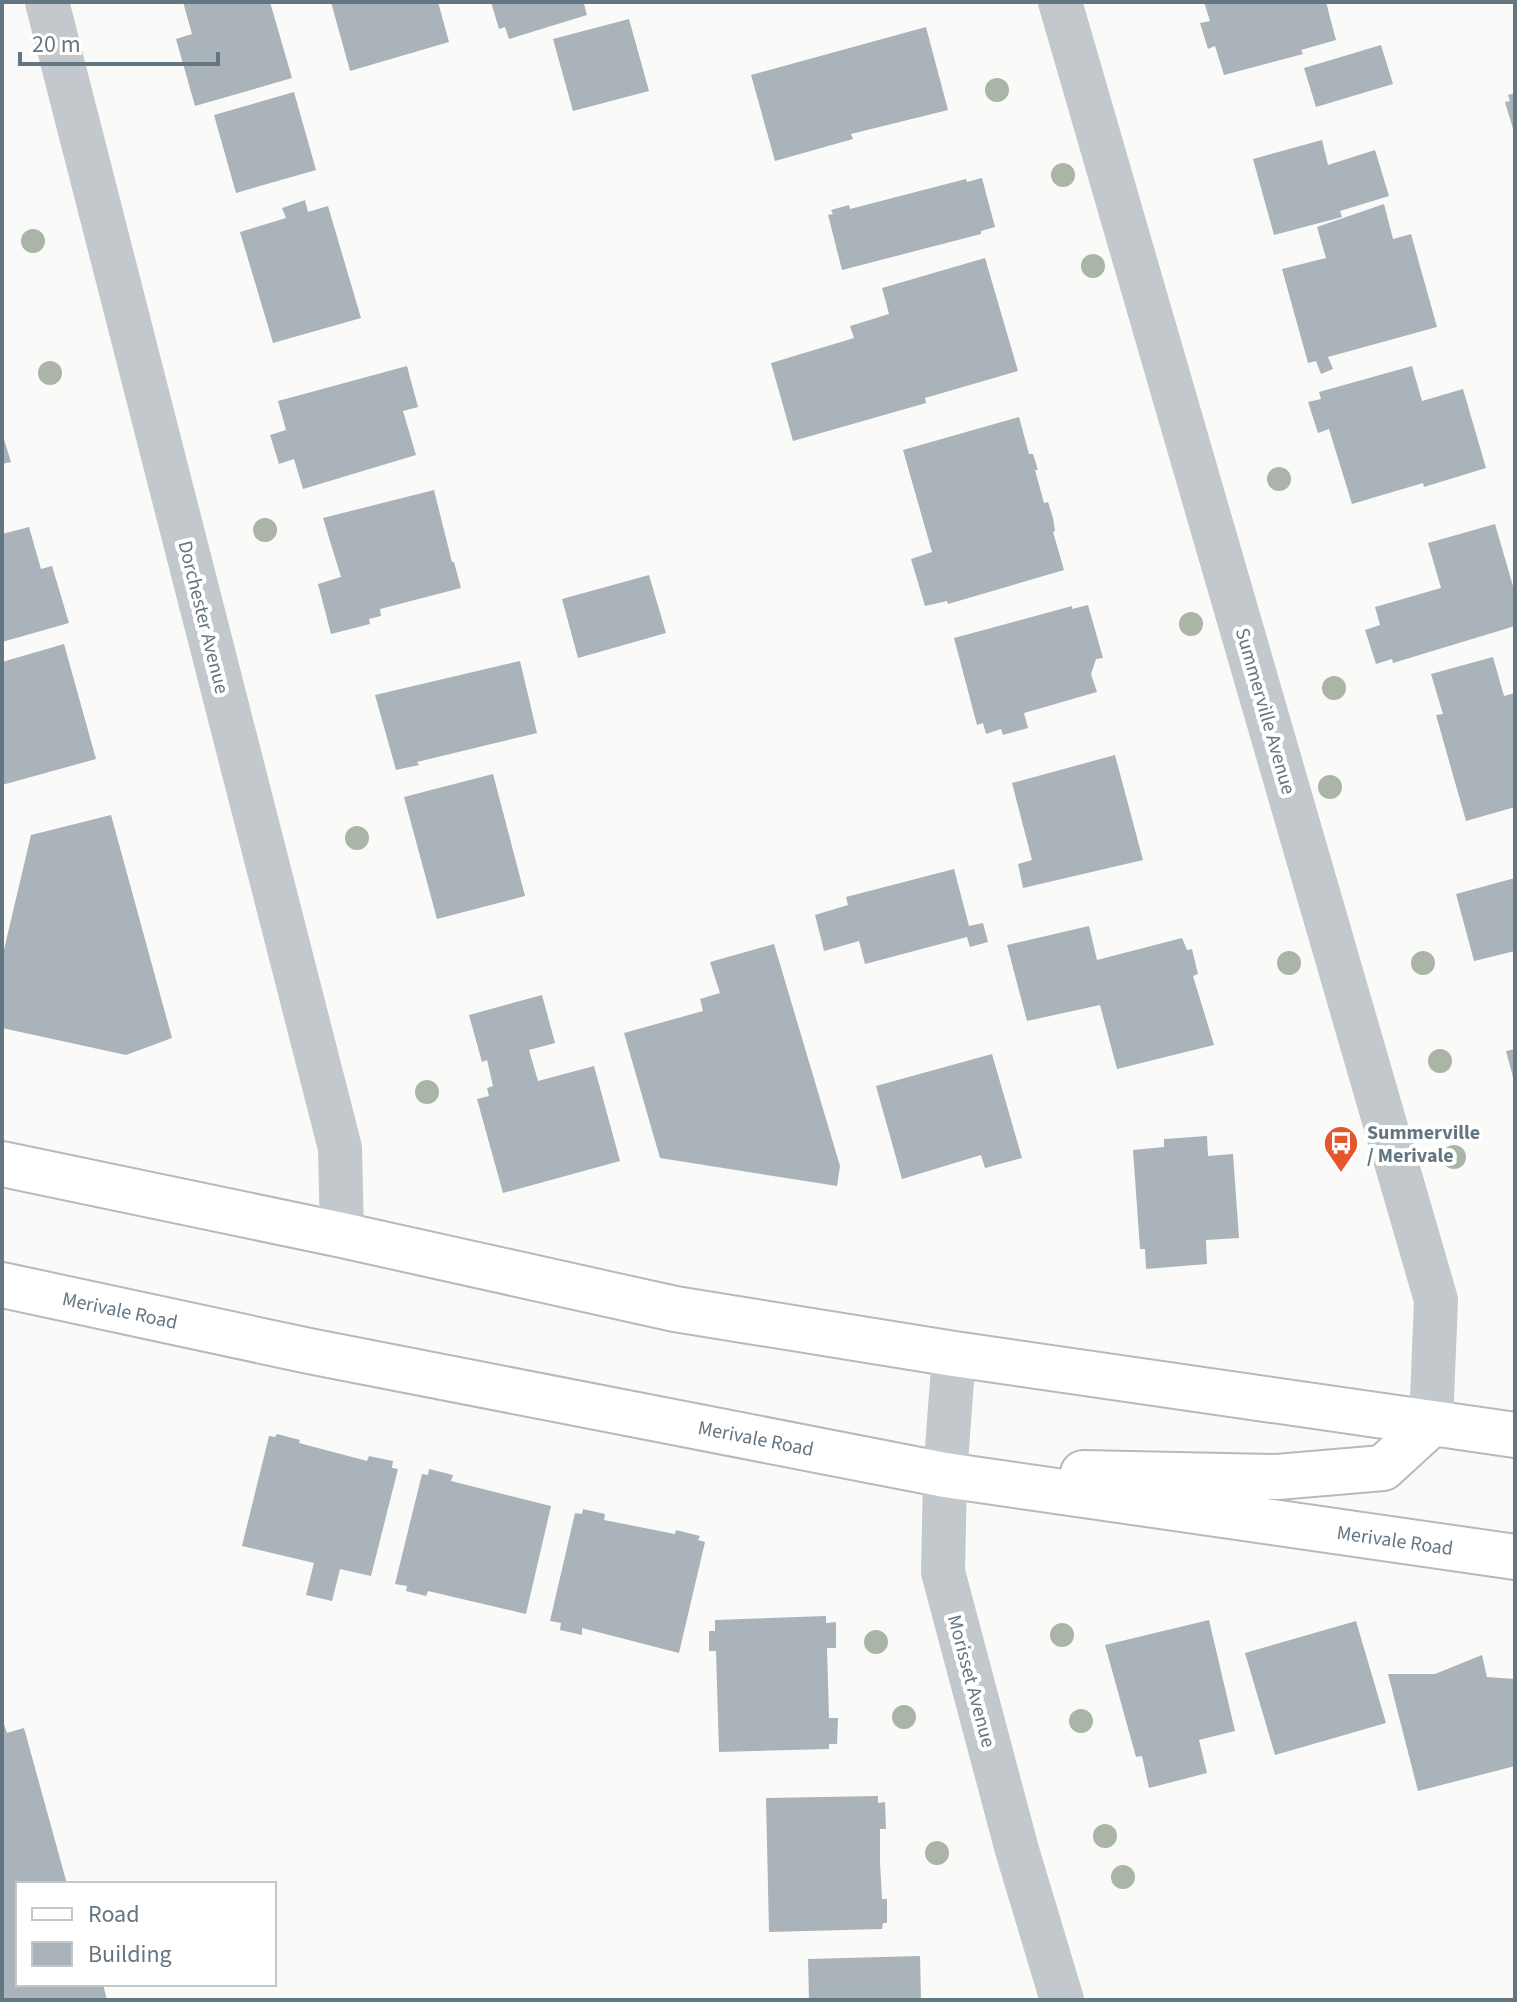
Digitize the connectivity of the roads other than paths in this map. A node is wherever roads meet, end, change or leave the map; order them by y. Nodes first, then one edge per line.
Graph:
1 (47, 2) edge
2 (1060, 2) edge
3 (2, 1164) edge
4 (342, 1235) junction
5 (2, 1285) edge
6 (954, 1354) junction
7 (1431, 1424) junction
8 (1515, 1435) edge
9 (945, 1475) junction
10 (1515, 1557) edge
11 (1062, 2000) edge

1 - 4 street, Dorchester Avenue
2 - 7 street, Summerville Avenue
3 - 4 main road
4 - 6 main road
5 - 9 main road, Merivale Road
6 - 7 main road
6 - 9 street, Morisset Avenue
7 - 8 main road
7 - 9 main road
9 - 10 main road, Merivale Road
9 - 11 street, Morisset Avenue

